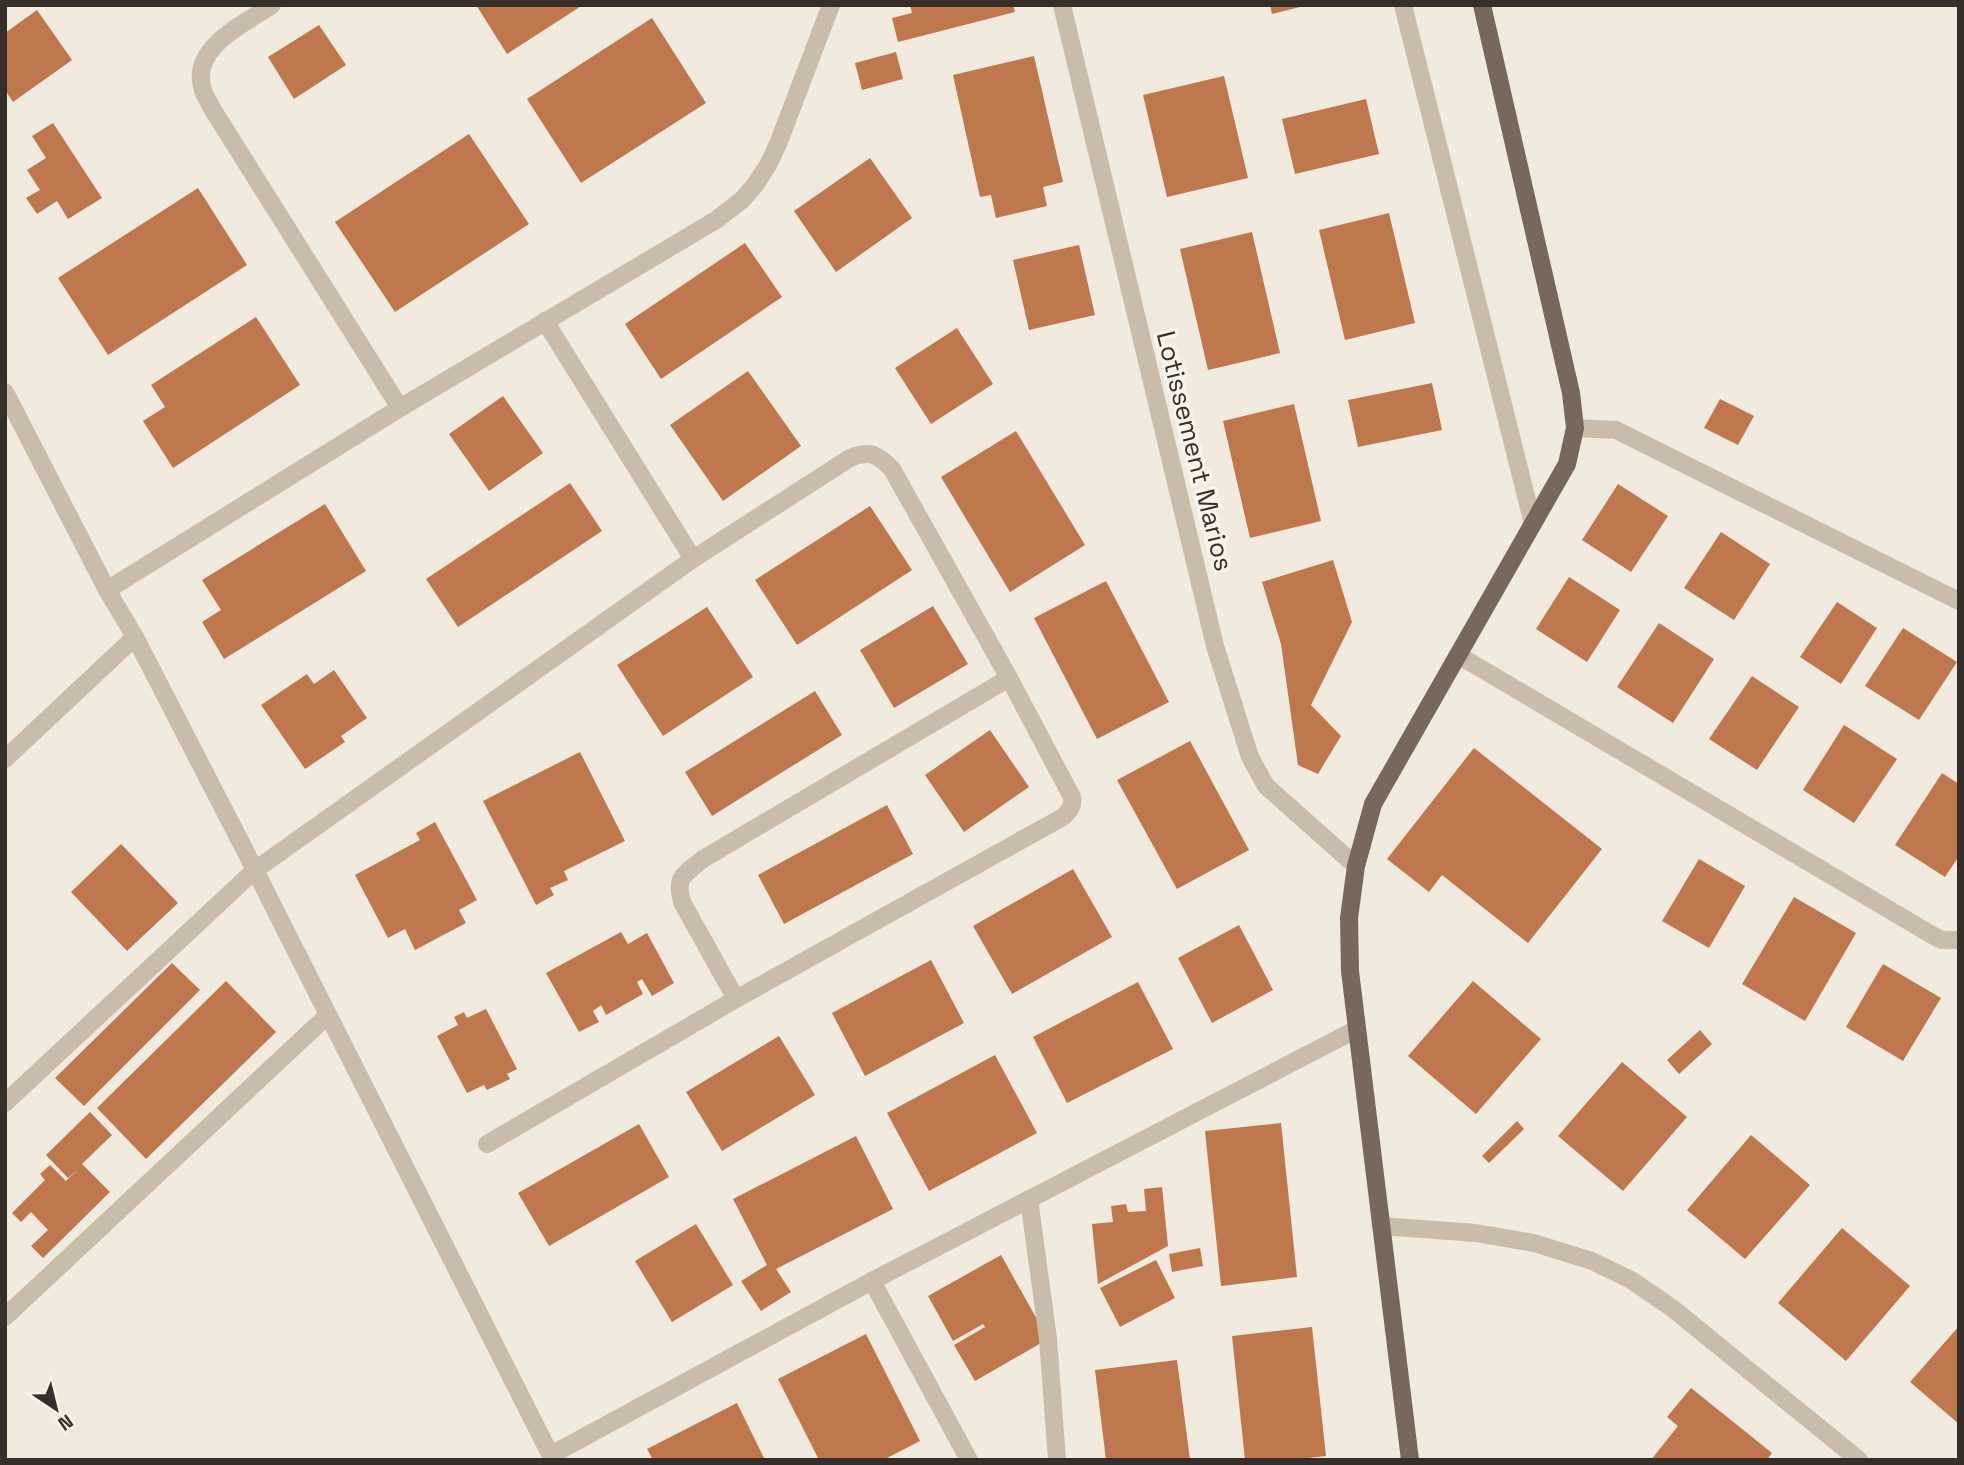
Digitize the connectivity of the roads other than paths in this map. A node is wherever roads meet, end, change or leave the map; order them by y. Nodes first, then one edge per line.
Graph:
1 (272, 5) edge
2 (831, 5) edge
3 (1062, 5) edge
4 (1403, 5) edge
5 (1482, 5) edge
6 (545, 321) junction
7 (5, 391) edge
8 (400, 408) junction
9 (1575, 428) junction
10 (1534, 524) junction
11 (693, 559) junction
12 (107, 590) junction
13 (1959, 601) edge
14 (135, 637) junction
15 (1458, 654) junction
16 (1009, 678) junction
17 (5, 759) edge
18 (1356, 866) junction
19 (255, 870) junction
20 (1959, 940) edge
21 (736, 999) junction
22 (328, 1015) junction
23 (1357, 1029) junction
24 (5, 1103) edge
25 (487, 1144) dead end
26 (1029, 1199) junction
27 (1381, 1226) junction
28 (872, 1281) junction
29 (5, 1317) edge
30 (552, 1458) edge
31 (969, 1460) edge
32 (1057, 1460) edge
33 (1410, 1460) edge
34 (1860, 1460) edge

1 - 8 street
2 - 6 street
3 - 18 street, Lotissement Marios
4 - 10 street
5 - 9 main road
6 - 8 street
6 - 11 street
7 - 12 street
8 - 12 street
9 - 10 main road
9 - 13 street
10 - 15 main road
11 - 16 street
11 - 19 street
12 - 14 street
14 - 17 street
14 - 19 street
15 - 18 main road
15 - 20 street
16 - 21 street
16 - 21 street
18 - 23 main road
19 - 22 street
19 - 24 street
21 - 25 street
22 - 29 street
22 - 30 street
23 - 26 street
23 - 27 main road
26 - 28 street
26 - 32 street
27 - 33 main road
27 - 34 street
28 - 30 street
28 - 31 street

